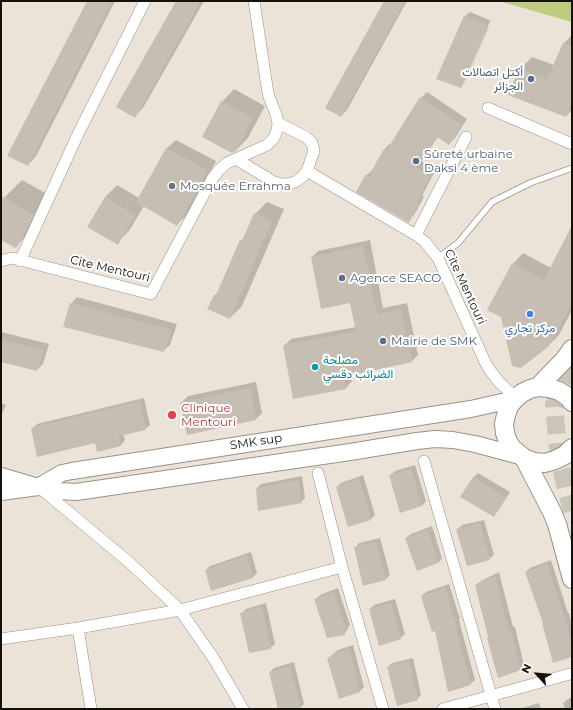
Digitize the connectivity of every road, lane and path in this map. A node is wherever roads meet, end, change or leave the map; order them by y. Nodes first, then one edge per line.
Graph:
1 (145, 1) edge
2 (254, 1) edge
3 (488, 108) dead end
4 (278, 123) junction
5 (466, 137) dead end
6 (572, 144) edge
7 (236, 159) junction
8 (572, 168) edge
9 (307, 171) junction
10 (416, 235) junction
11 (438, 258) junction
12 (20, 260) junction
13 (1, 261) edge
14 (572, 349) edge
15 (538, 387) junction
16 (515, 398) junction
17 (572, 402) edge
18 (572, 448) edge
19 (522, 457) junction
20 (424, 461) dead end
21 (318, 473) dead end
22 (1, 476) edge
23 (38, 486) junction
24 (1, 492) edge
25 (342, 566) junction
26 (572, 580) edge
27 (180, 610) junction
28 (78, 628) junction
29 (1, 639) edge
30 (570, 674) dead end
31 (492, 696) junction
32 (91, 709) edge
33 (243, 709) edge
34 (382, 709) edge
35 (443, 709) edge
36 (495, 709) edge

1 - 12 street
2 - 4 street
3 - 6 street
4 - 7 street, Cite Mentouri
4 - 9 street
5 - 10 street
7 - 9 street
7 - 12 street, Cite Mentouri
8 - 11 lane
9 - 10 street, Cite Mentouri
10 - 11 street, Cite Mentouri
11 - 16 street, Cite Mentouri
12 - 13 street, Cite Mentouri
14 - 15 main road
15 - 16 main road
15 - 17 main road
16 - 19 main road
16 - 23 main road, SMK sup
18 - 19 main road
19 - 23 main road
19 - 26 main road
20 - 31 street
21 - 25 street
22 - 23 main road
23 - 24 main road
23 - 27 street
25 - 27 street
25 - 34 street
27 - 28 street
27 - 33 street
28 - 29 street
28 - 32 street
30 - 31 street
31 - 35 street
31 - 36 street

